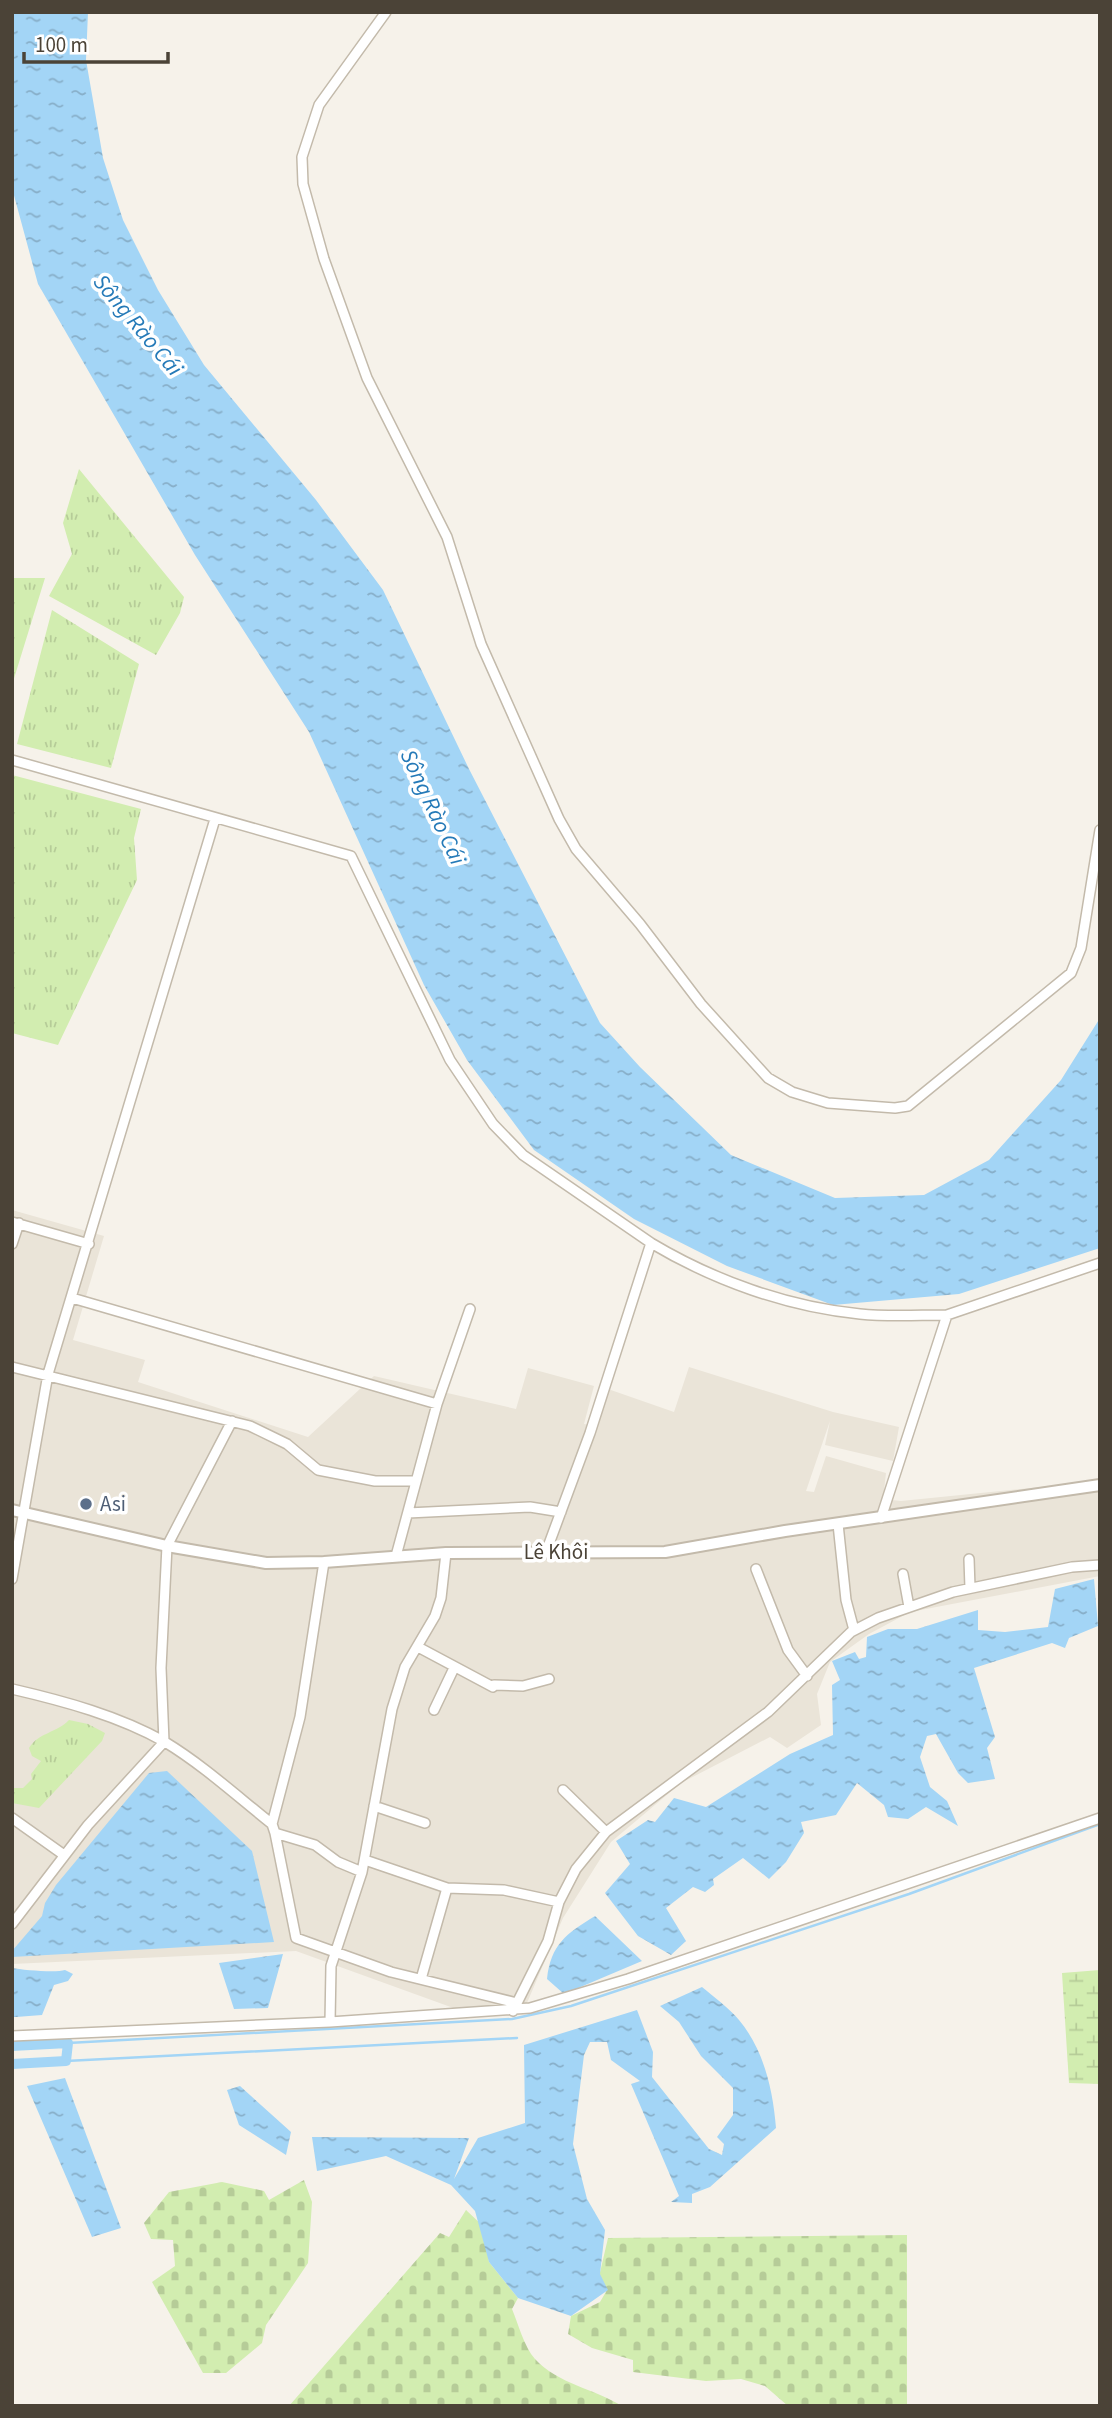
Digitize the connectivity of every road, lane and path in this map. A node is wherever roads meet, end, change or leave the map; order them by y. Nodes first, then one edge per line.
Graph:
1 (386, 12) edge
2 (12, 760) edge
3 (215, 819) junction
4 (1100, 830) edge
5 (15, 1223) edge
6 (651, 1243) junction
7 (12, 1244) edge
8 (89, 1244) junction
9 (1100, 1264) edge
10 (72, 1298) junction
11 (470, 1309) dead end
12 (947, 1315) junction
13 (12, 1367) edge
14 (48, 1374) junction
15 (437, 1404) junction
16 (232, 1421) junction
17 (415, 1481) junction
18 (1100, 1485) edge
19 (18, 1512) edge
20 (562, 1512) junction
21 (408, 1513) junction
22 (881, 1518) junction
23 (838, 1524) junction
24 (167, 1546) junction
25 (546, 1552) junction
26 (446, 1553) junction
27 (396, 1556) junction
28 (970, 1559) dead end
29 (324, 1562) junction
30 (1100, 1564) edge
31 (756, 1569) dead end
32 (902, 1574) dead end
33 (12, 1579) edge
34 (970, 1588) junction
35 (909, 1607) junction
36 (855, 1630) junction
37 (418, 1647) junction
38 (454, 1668) junction
39 (807, 1676) junction
40 (549, 1679) dead end
41 (12, 1689) edge
42 (434, 1710) dead end
43 (164, 1742) junction
44 (563, 1790) dead end
45 (374, 1807) junction
46 (12, 1818) edge
47 (1100, 1818) edge
48 (425, 1823) dead end
49 (274, 1829) junction
50 (606, 1832) junction
51 (64, 1856) junction
52 (365, 1860) junction
53 (362, 1872) junction
54 (447, 1888) junction
55 (559, 1902) junction
56 (12, 1924) edge
57 (335, 1954) junction
58 (421, 1979) junction
59 (515, 2007) junction
60 (330, 2022) junction
61 (12, 2036) edge

1 - 4 street
2 - 3 street
3 - 6 street
3 - 8 street
5 - 7 street
5 - 8 street
6 - 12 street
6 - 20 street
8 - 10 street
9 - 12 street
10 - 14 street
10 - 15 street
11 - 15 street
12 - 22 street
13 - 14 street
14 - 16 street
14 - 19 street
15 - 17 street
16 - 17 street
16 - 24 street
17 - 21 street
18 - 22 street, Lê Khôi
19 - 24 street, Lê Khôi
19 - 33 street
20 - 21 street
20 - 25 street
21 - 27 street
22 - 23 street, Lê Khôi
23 - 25 street, Lê Khôi
23 - 36 street
24 - 29 street, Lê Khôi
24 - 43 street
25 - 26 street, Lê Khôi
26 - 27 street, Lê Khôi
26 - 37 street
27 - 29 street, Lê Khôi
28 - 34 street
29 - 49 street
30 - 34 street
31 - 39 street
32 - 35 street
34 - 35 street
35 - 36 street
36 - 39 street
37 - 38 street
37 - 45 street
38 - 40 street
38 - 42 street
39 - 50 street
41 - 43 street
43 - 49 street
43 - 51 street
44 - 50 street
45 - 48 street
45 - 52 street
46 - 51 street
47 - 59 street
49 - 53 street
49 - 57 street
50 - 55 street
51 - 56 street
52 - 53 street
52 - 54 street
53 - 57 street
54 - 55 street
54 - 58 street
55 - 59 street
57 - 58 street
57 - 60 street
58 - 59 street
59 - 60 street
60 - 61 street

